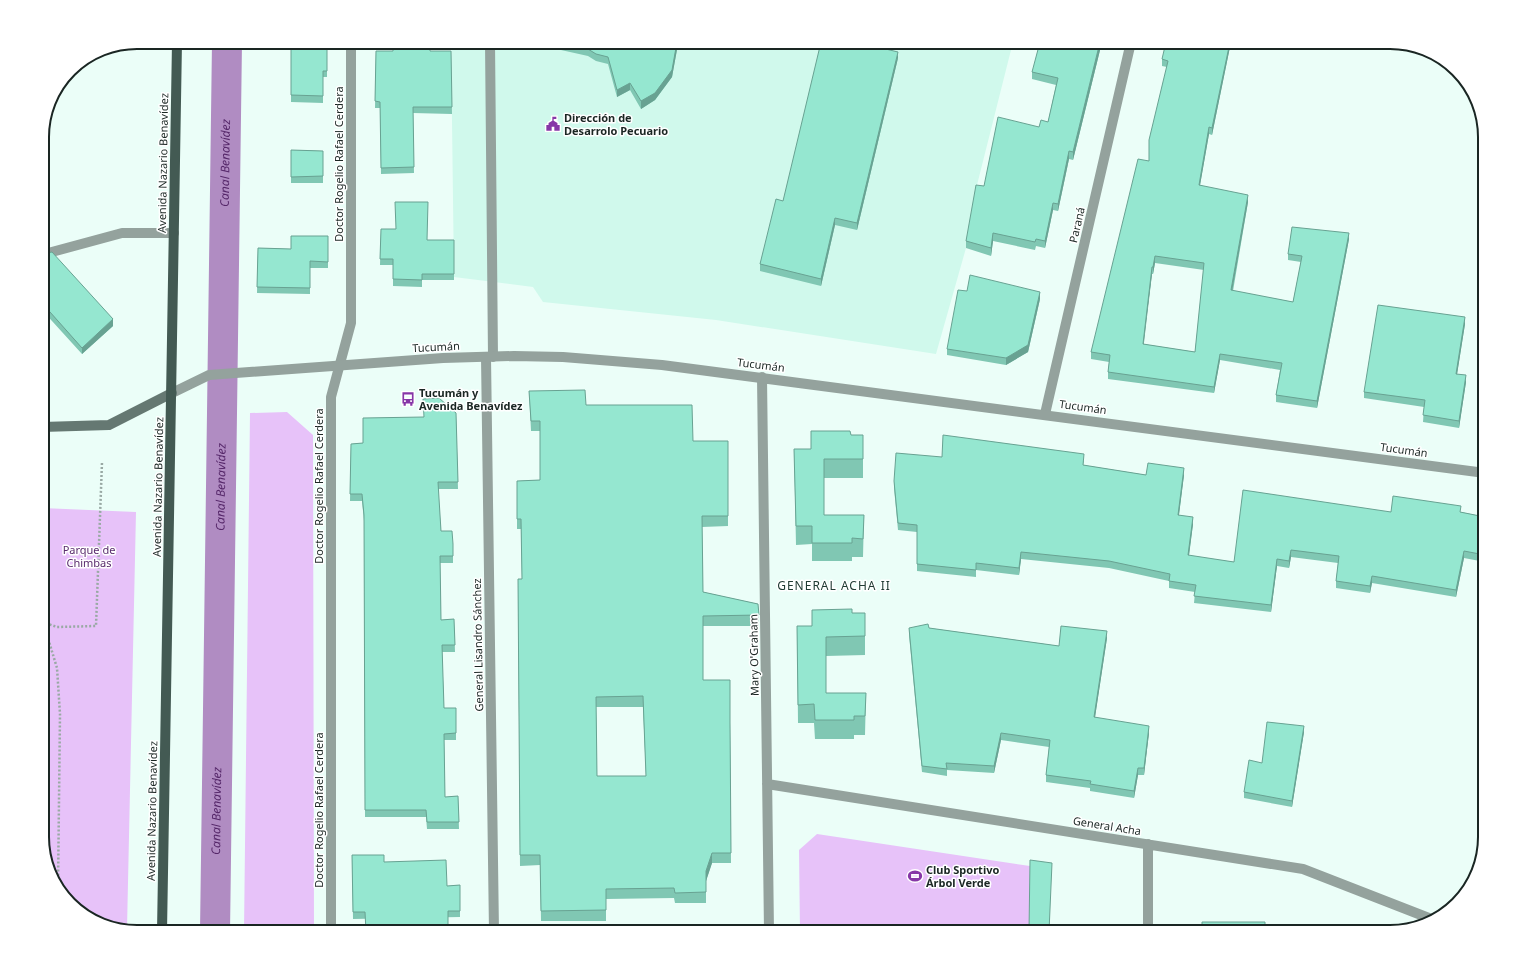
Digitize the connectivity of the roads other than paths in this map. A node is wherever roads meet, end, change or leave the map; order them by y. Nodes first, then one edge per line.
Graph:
1 (177, 49) edge
2 (351, 49) edge
3 (490, 49) edge
4 (1129, 49) edge
5 (174, 233) junction
6 (49, 253) edge
7 (490, 357) junction
8 (340, 366) junction
9 (762, 377) junction
10 (172, 393) junction
11 (1045, 414) junction
12 (49, 427) edge
13 (1478, 472) edge
14 (767, 784) junction
15 (1148, 844) junction
16 (1426, 917) edge
17 (162, 925) edge
18 (331, 925) edge
19 (494, 925) edge
20 (769, 925) edge
21 (1148, 925) edge

1 - 5 main road, Avenida Nazario Benavídez
2 - 8 street, Doctor Rogelio Rafael Cerdera
3 - 7 street, General Lisandro Sánchez
4 - 11 street, Paraná
5 - 6 street
5 - 10 main road, Avenida Nazario Benavídez
7 - 8 street, Tucumán
7 - 9 street, Tucumán
7 - 19 street, General Lisandro Sánchez
8 - 10 street, Tucumán
8 - 18 street, Doctor Rogelio Rafael Cerdera
9 - 11 street, Tucumán
9 - 14 street, Mary O'Graham
10 - 12 main road, Tucumán
10 - 17 main road, Avenida Nazario Benavídez
11 - 13 street, Tucumán
14 - 15 street, General Acha
14 - 20 street, Mary O'Graham
15 - 16 street, General Acha
15 - 21 street

